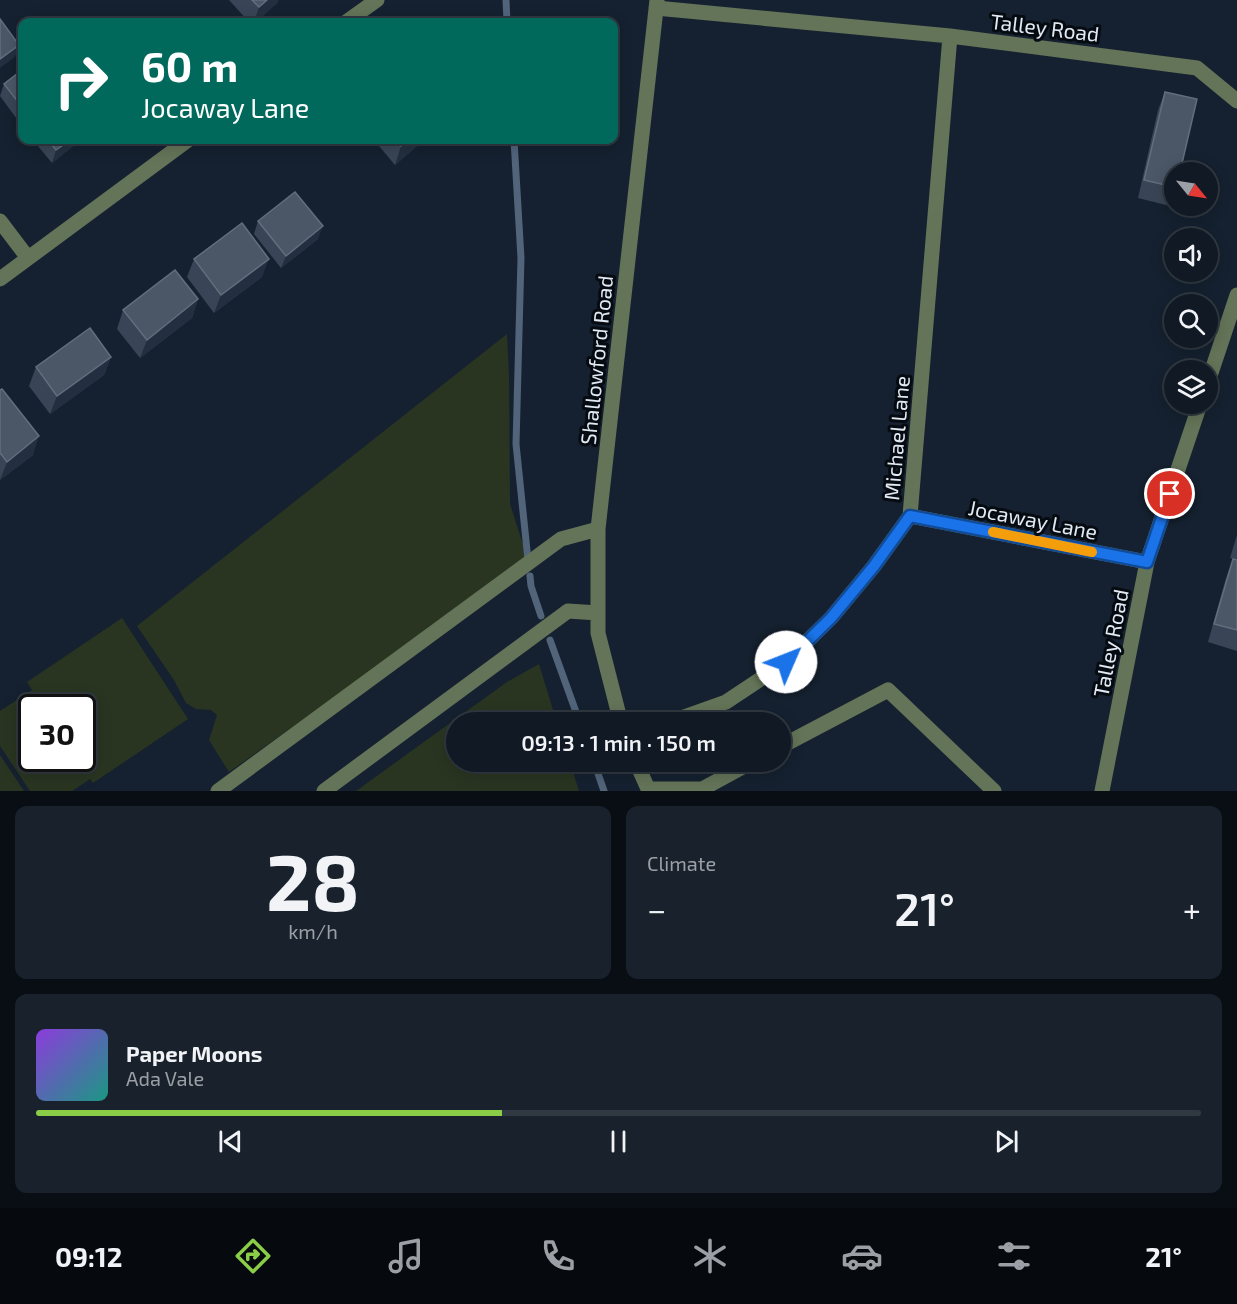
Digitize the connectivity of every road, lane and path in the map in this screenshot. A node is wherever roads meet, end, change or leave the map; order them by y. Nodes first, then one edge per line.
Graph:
1 (373, 1) edge
2 (656, 4) edge
3 (351, 18) edge
4 (950, 36) junction
5 (1237, 101) edge
6 (183, 144) edge
7 (0, 221) edge
8 (28, 258) junction
9 (0, 279) edge
10 (1237, 295) edge
11 (1215, 360) edge
12 (1197, 414) edge
13 (910, 516) junction
14 (598, 530) junction
15 (1147, 562) junction
16 (598, 614) junction
17 (618, 712) edge
18 (698, 712) edge
19 (791, 741) edge
20 (641, 772) edge
21 (734, 772) edge
22 (220, 790) edge
23 (649, 790) edge
24 (702, 790) edge
25 (324, 791) edge
26 (994, 791) edge
27 (1102, 791) edge

1 - 3 street
2 - 4 street, Talley Road
2 - 14 street, Shallowford Road
4 - 5 street, Talley Road
4 - 13 street, Michael Lane
6 - 8 street
7 - 8 street
8 - 9 street
10 - 11 street
12 - 15 street, Talley Road
13 - 15 street, Jocaway Lane
13 - 18 street, Michael Lane
14 - 16 street, Shallowford Road
14 - 22 street
15 - 27 street, Talley Road
16 - 17 street, Shallowford Road
16 - 25 street
19 - 26 street
20 - 23 street
21 - 24 street
23 - 24 street

